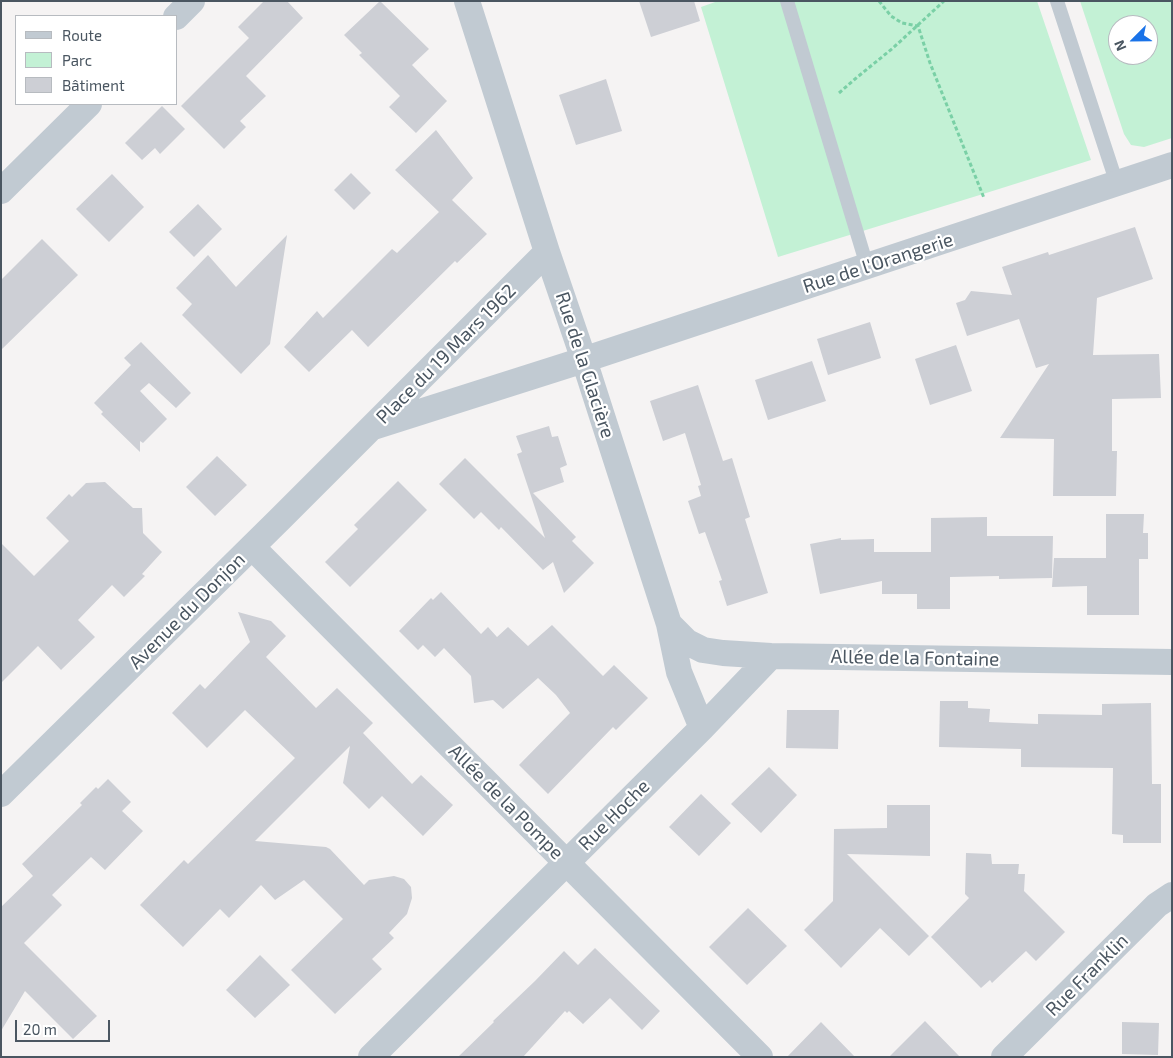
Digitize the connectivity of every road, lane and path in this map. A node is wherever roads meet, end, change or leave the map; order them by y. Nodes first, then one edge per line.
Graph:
1 (192, 1) edge
2 (467, 1) edge
3 (787, 1) edge
4 (880, 1) edge
5 (944, 1) edge
6 (1057, 1) edge
7 (177, 15) edge
8 (918, 26) junction
9 (88, 105) edge
10 (821, 110) junction
11 (1172, 165) edge
12 (1117, 184) junction
13 (1, 191) edge
14 (994, 224) junction
15 (547, 252) junction
16 (867, 266) junction
17 (584, 360) junction
18 (373, 427) junction
19 (252, 547) junction
20 (669, 624) junction
21 (771, 656) junction
22 (1172, 662) edge
23 (702, 728) junction
24 (1, 794) edge
25 (567, 862) junction
26 (1172, 895) edge
27 (371, 1057) edge
28 (760, 1057) edge
29 (1004, 1057) edge

1 - 7 street
2 - 15 street, Rue de la Glacière
3 - 10 lane
4 - 8 path
5 - 8 path
6 - 12 lane
8 - 10 path
8 - 14 path
9 - 13 street
10 - 16 lane
11 - 12 street, Rue de l'Orangerie
12 - 14 street, Rue de l'Orangerie
14 - 16 street, Rue de l'Orangerie
15 - 17 street, Rue de la Glacière
15 - 18 street, Place du 19 Mars 1962
16 - 17 street, Rue de l'Orangerie
17 - 18 street, Place du 19 Mars 1962
17 - 20 street, Rue de la Glacière
18 - 19 street, Avenue du Donjon
19 - 24 street, Avenue du Donjon
19 - 25 street, Allée de la Pompe
20 - 21 street, Allée de la Fontaine
20 - 23 street, Rue de la Glacière
21 - 22 street, Allée de la Fontaine
21 - 23 street, Rue Hoche
23 - 25 street, Rue Hoche
25 - 27 street, Rue Hoche
25 - 28 street, Allée de la Pompe
26 - 29 street, Rue Franklin

